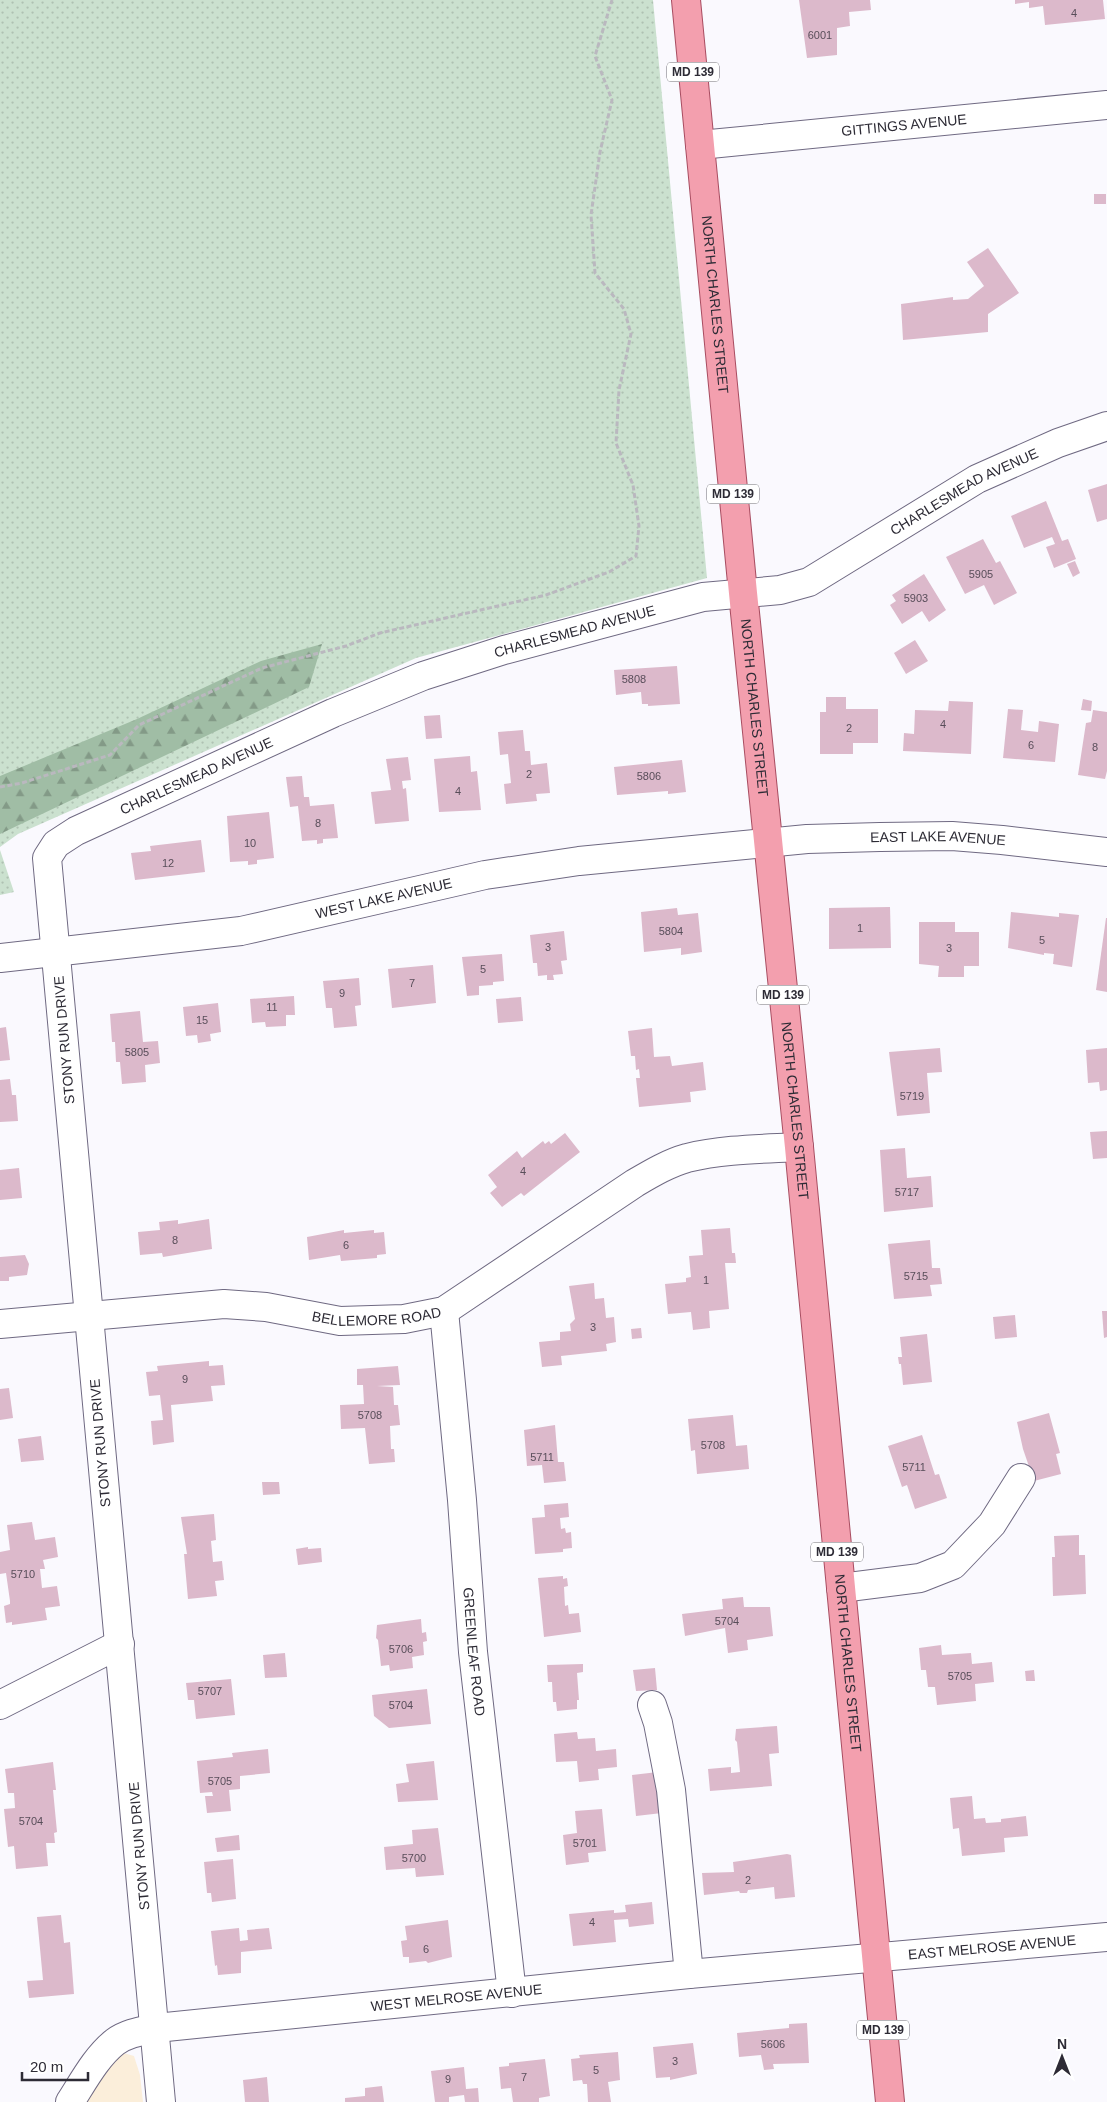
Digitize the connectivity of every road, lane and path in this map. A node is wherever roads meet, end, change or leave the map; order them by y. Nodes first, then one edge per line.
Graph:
1 (612, 0) edge
2 (686, 0) edge
3 (1107, 105) edge
4 (700, 145) junction
5 (1107, 426) edge
6 (743, 594) junction
7 (0, 786) edge
8 (768, 843) junction
9 (1107, 852) edge
10 (47, 858) joint
11 (56, 952) junction
12 (0, 958) edge
13 (799, 1147) junction
14 (444, 1311) junction
15 (88, 1316) junction
16 (0, 1324) edge
17 (1021, 1478) dead end
18 (840, 1588) junction
19 (120, 1644) junction
20 (0, 1705) edge
21 (652, 1705) dead end
22 (1107, 1937) edge
23 (876, 1957) junction
24 (689, 1974) junction
25 (512, 1993) junction
26 (156, 2028) junction
27 (70, 2102) edge
28 (161, 2102) edge
29 (890, 2102) edge

1 - 7 path
2 - 4 main road, NORTH CHARLES STREET / MD 139
3 - 4 street, GITTINGS AVENUE
4 - 6 main road, NORTH CHARLES STREET / MD 139
5 - 6 street, CHARLESMEAD AVENUE
6 - 8 main road, NORTH CHARLES STREET / MD 139
6 - 10 street, CHARLESMEAD AVENUE
8 - 9 street, EAST LAKE AVENUE
8 - 11 street, WEST LAKE AVENUE
8 - 13 main road, NORTH CHARLES STREET / MD 139
10 - 11 street, STONY RUN DRIVE
11 - 12 street, WEST LAKE AVENUE
11 - 15 street, STONY RUN DRIVE
13 - 14 street, BELLEMORE ROAD
13 - 18 main road, NORTH CHARLES STREET / MD 139
14 - 15 street, BELLEMORE ROAD
14 - 25 street, GREENLEAF ROAD
15 - 16 street, BELLEMORE ROAD
15 - 19 street, STONY RUN DRIVE
17 - 18 street
18 - 23 main road, NORTH CHARLES STREET / MD 139
19 - 20 street
19 - 26 street, STONY RUN DRIVE
21 - 24 street
22 - 23 street, EAST MELROSE AVENUE
23 - 24 street, WEST MELROSE AVENUE
23 - 29 main road, NORTH CHARLES STREET / MD 139
24 - 25 street, WEST MELROSE AVENUE
25 - 26 street, WEST MELROSE AVENUE
26 - 27 street, WEST MELROSE AVENUE
26 - 28 street, STONY RUN DRIVE

